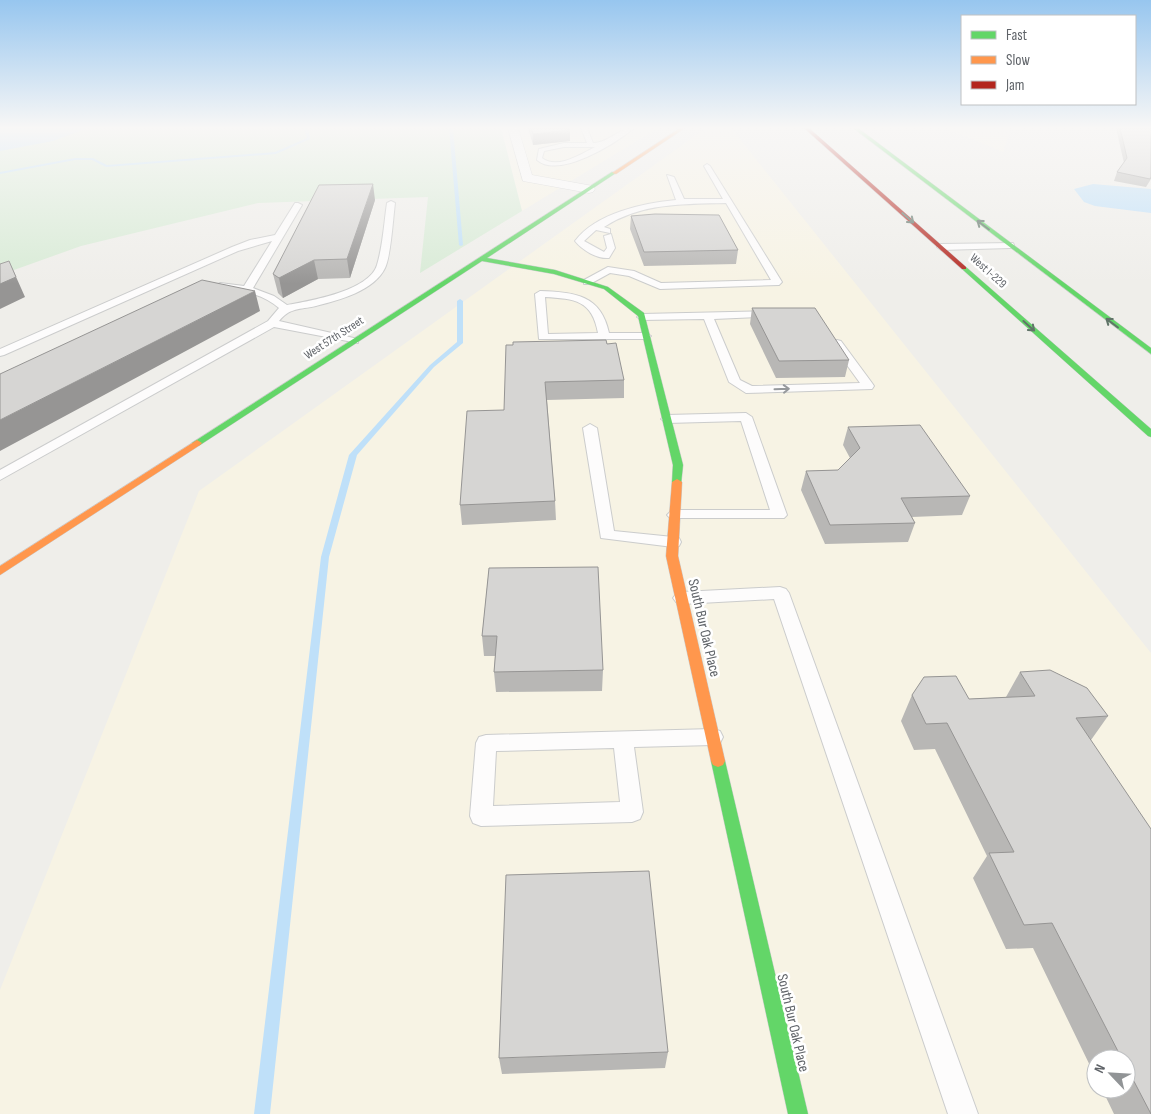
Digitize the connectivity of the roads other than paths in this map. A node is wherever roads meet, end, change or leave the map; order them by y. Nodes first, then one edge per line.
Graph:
1 (538, 180) edge
2 (603, 180) edge
3 (671, 180) edge
4 (715, 180) edge
5 (865, 180) edge
6 (924, 180) edge
7 (589, 189) junction
8 (728, 201) junction
9 (681, 202) junction
10 (391, 203) dead end
11 (298, 205) dead end
12 (598, 227) junction
13 (280, 237) junction
14 (1010, 245) junction
15 (941, 247) junction
16 (606, 256) junction
17 (481, 258) junction
18 (608, 270) junction
19 (587, 282) junction
20 (207, 287) edge
21 (247, 289) junction
22 (285, 308) junction
23 (785, 314) edge
24 (708, 316) junction
25 (642, 317) junction
26 (272, 324) junction
27 (827, 331) edge
28 (604, 336) junction
29 (646, 336) junction
30 (354, 341) junction
31 (1151, 352) edge
32 (0, 353) edge
33 (667, 419) junction
34 (590, 428) dead end
35 (1151, 436) edge
36 (0, 476) edge
37 (675, 515) junction
38 (673, 542) junction
39 (0, 571) edge
40 (682, 598) junction
41 (713, 736) junction
42 (624, 739) junction
43 (798, 1114) edge
44 (963, 1114) edge

1 - 7 street
2 - 7 main road, West 57th Street
3 - 9 lane
4 - 8 lane
5 -> 15 main road, West I-229
14 -> 6 main road
7 - 17 main road, West 57th Street
8 - 9 lane
8 - 18 lane
9 - 12 lane
10 - 22 lane
11 - 13 lane
12 - 16 lane
12 - 16 lane
13 - 21 lane
13 - 32 lane
14 - 15 lane
31 -> 14 main road
15 -> 35 main road, West I-229
16 - 18 lane
17 - 19 main road
17 - 30 main road, West 57th Street
18 - 19 lane
19 - 25 main road
20 - 21 lane
21 - 22 lane
22 - 26 lane
23 - 24 lane
24 - 25 lane
24 -> 27 lane
25 - 29 main road, South Bur Oak Place
26 - 30 lane
26 - 36 lane
28 - 28 lane
28 - 29 lane
29 - 33 main road, South Bur Oak Place
30 - 39 main road, West 57th Street
33 - 37 main road, South Bur Oak Place
33 - 37 lane
34 - 38 lane
37 - 38 main road, South Bur Oak Place
38 - 40 main road, South Bur Oak Place
40 - 41 main road, South Bur Oak Place
40 - 44 lane
41 - 42 lane
41 - 43 main road, South Bur Oak Place
42 - 42 lane

